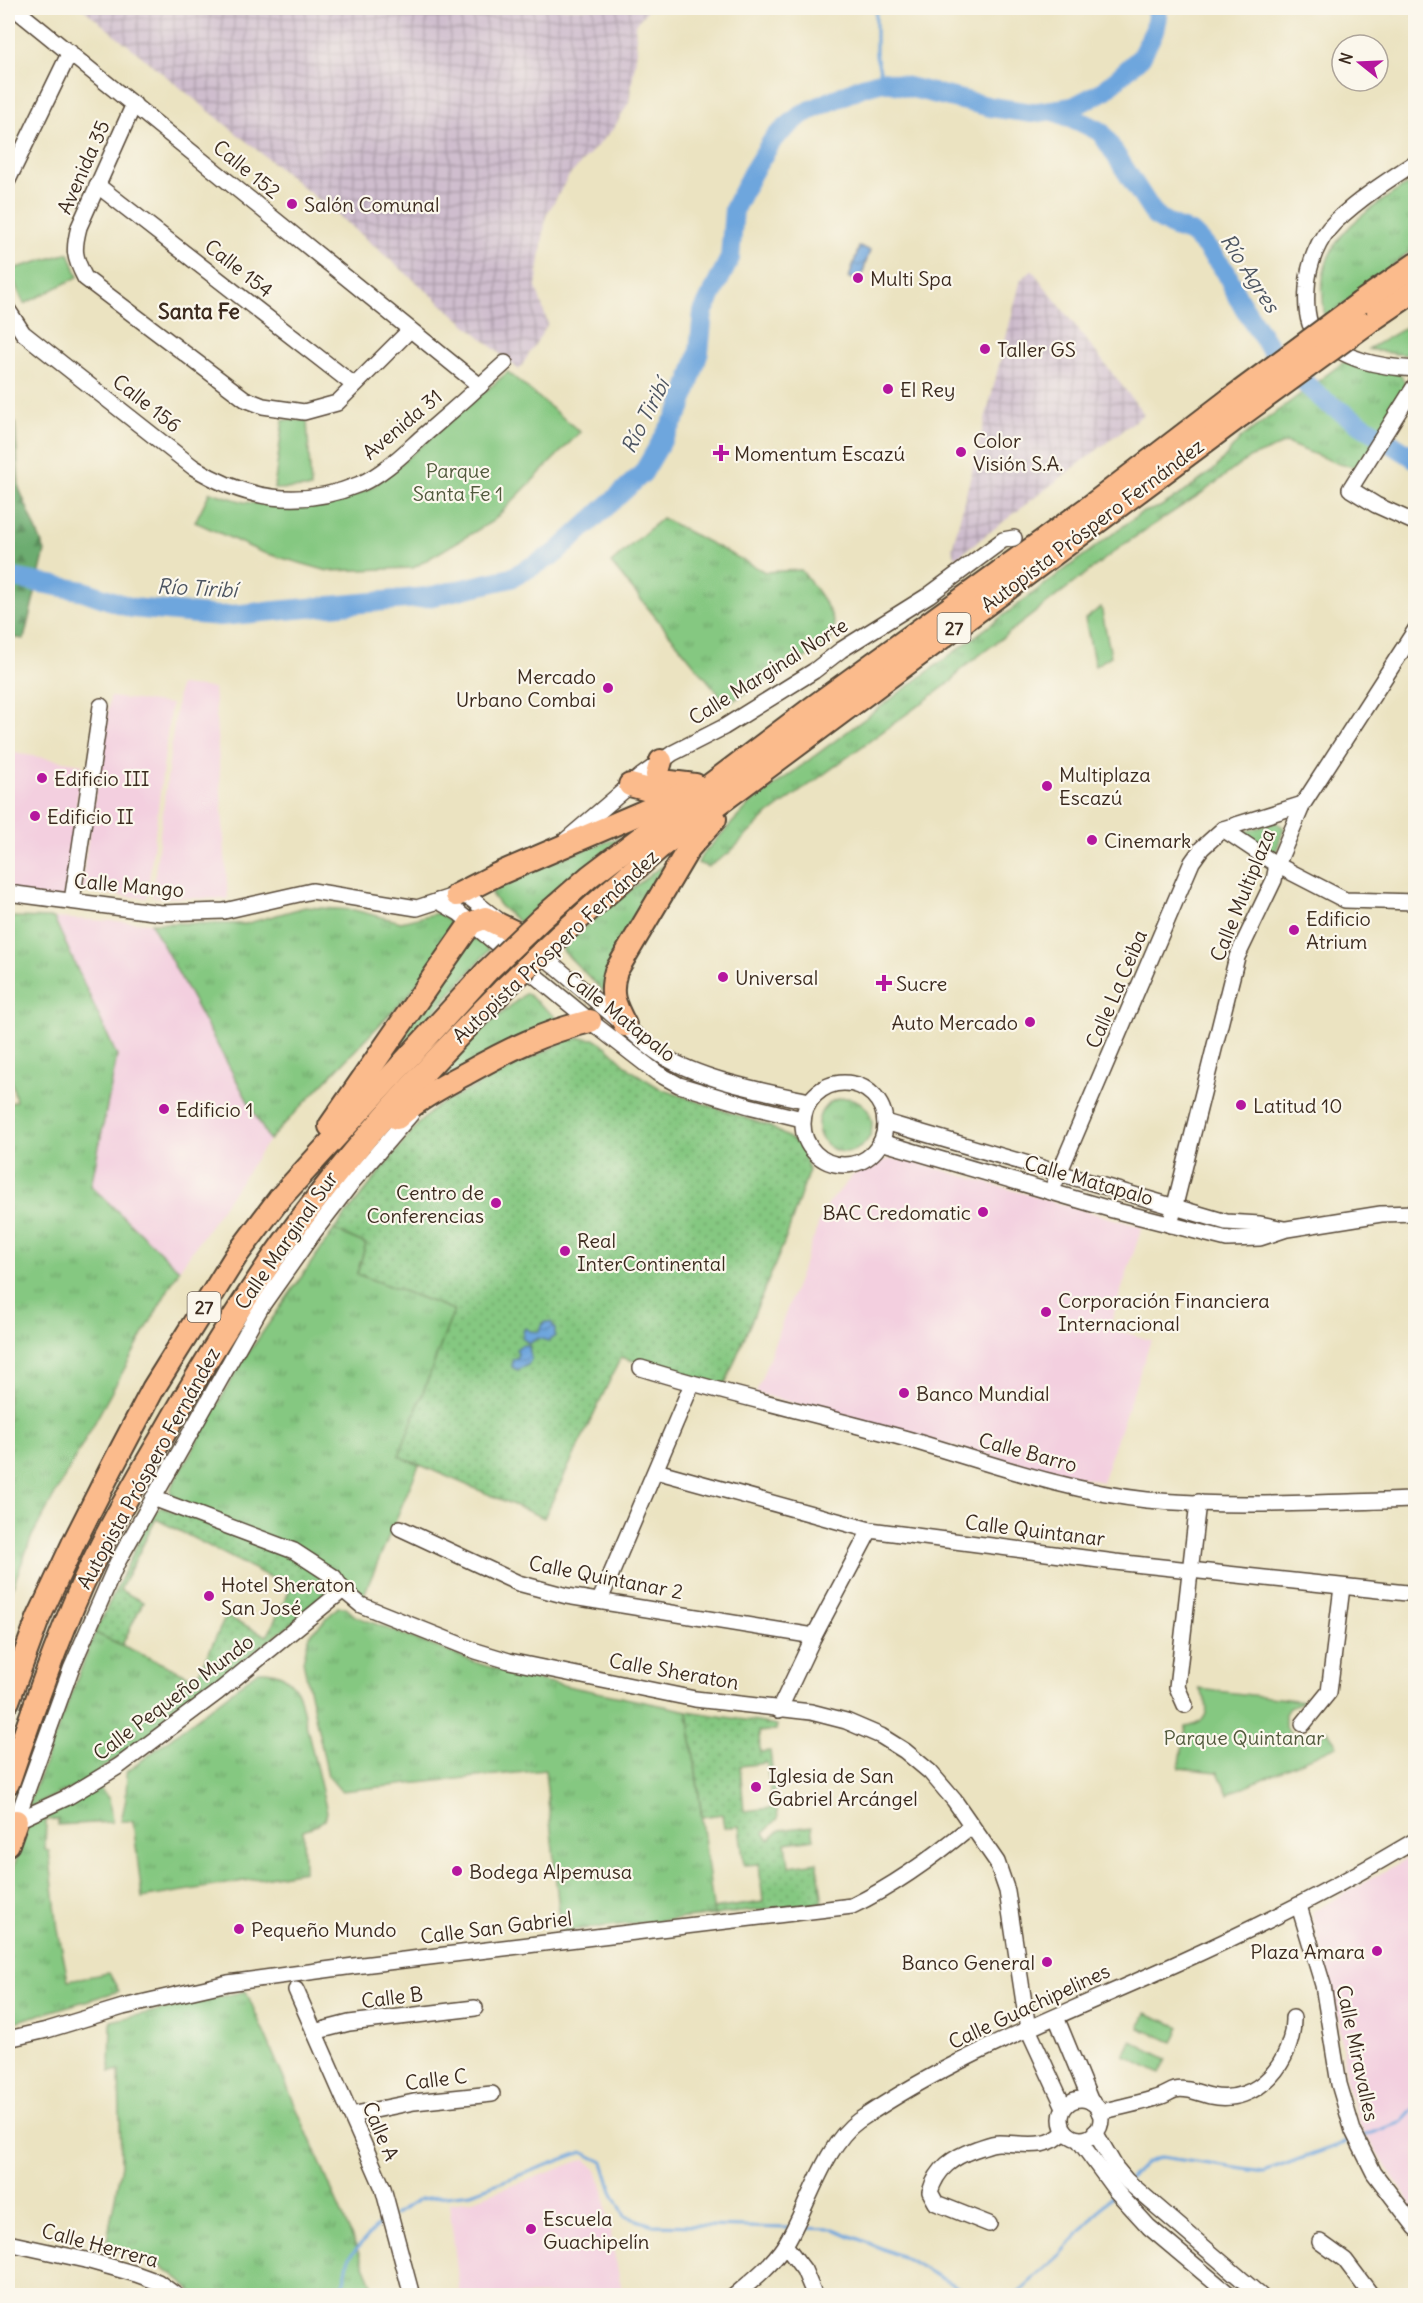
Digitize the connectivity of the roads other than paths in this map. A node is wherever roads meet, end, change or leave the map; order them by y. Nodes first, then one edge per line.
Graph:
1 (14, 8) edge
2 (70, 52) junction
3 (134, 104) junction
4 (1416, 162) edge
5 (8, 180) edge
6 (97, 184) junction
7 (1416, 258) edge
8 (1416, 264) edge
9 (1380, 290) junction
10 (1416, 290) edge
11 (1416, 298) edge
12 (8, 310) edge
13 (1368, 314) junction
14 (410, 330) junction
15 (505, 363) dead end
16 (1396, 368) junction
17 (1416, 369) edge
18 (354, 386) junction
19 (480, 386) junction
20 (1408, 394) edge
21 (1235, 408) junction
22 (279, 498) joint
23 (1416, 523) edge
24 (1014, 538) dead end
25 (1416, 629) edge
26 (101, 706) dead end
27 (812, 708) junction
28 (784, 754) junction
29 (661, 761) junction
30 (630, 785) junction
31 (696, 785) junction
32 (675, 797) junction
33 (1303, 804) junction
34 (1223, 829) junction
35 (552, 852) junction
36 (1277, 865) junction
37 (8, 893) edge
38 (72, 901) junction
39 (1416, 902) edge
40 (460, 906) junction
41 (516, 933) joint
42 (590, 1021) junction
43 (625, 1025) junction
44 (433, 1092) junction
45 (809, 1101) junction
46 (802, 1119) junction
47 (885, 1122) junction
48 (881, 1142) junction
49 (1059, 1174) junction
50 (1051, 1192) junction
51 (279, 1199) junction
52 (1176, 1206) junction
53 (309, 1210) junction
54 (1416, 1213) edge
55 (1170, 1226) junction
56 (1287, 1230) junction
57 (641, 1368) dead end
58 (692, 1384) junction
59 (656, 1472) junction
60 (153, 1498) junction
61 (1416, 1500) edge
62 (1198, 1502) junction
63 (400, 1528) dead end
64 (870, 1530) junction
65 (1189, 1570) junction
66 (1342, 1587) junction
67 (343, 1590) junction
68 (1416, 1594) edge
69 (600, 1600) junction
70 (814, 1636) junction
71 (8, 1701) edge
72 (1185, 1705) dead end
73 (779, 1710) junction
74 (1303, 1724) dead end
75 (8, 1783) edge
76 (16, 1821) junction
77 (970, 1826) junction
78 (1416, 1840) edge
79 (8, 1844) edge
80 (1299, 1906) junction
81 (296, 1990) dead end
82 (475, 2008) dead end
83 (1056, 2017) junction
84 (1293, 2018) dead end
85 (1028, 2029) junction
86 (314, 2032) junction
87 (8, 2039) edge
88 (492, 2094) dead end
89 (1064, 2107) junction
90 (1095, 2107) junction
91 (351, 2115) junction
92 (1095, 2132) junction
93 (1072, 2135) junction
94 (989, 2224) dead end
95 (1416, 2228) edge
96 (791, 2233) junction
97 (1320, 2242) dead end
98 (8, 2243) edge
99 (1241, 2280) junction
100 (1228, 2293) edge
101 (177, 2295) edge
102 (412, 2295) edge
103 (734, 2295) edge
104 (815, 2295) edge
105 (1261, 2295) edge
106 (1372, 2295) edge

1 - 2 street, Calle 152
2 - 3 street, Calle 152
2 - 5 street
3 - 6 street, Avenida 35
3 - 14 street, Calle 152
4 - 16 street
6 - 18 street, Calle 154
6 - 18 street, Avenida 35
7 - 9 highway
8 - 9 highway, Autopista Próspero Fernández / 27
9 - 13 highway, Autopista Próspero Fernández / 27
10 - 13 highway, Autopista Próspero Fernández / 27
11 - 13 highway
12 - 22 street, Calle 156
13 - 21 highway, Autopista Próspero Fernández / 27, bridge
14 - 18 street
14 - 19 street, Calle 152
15 - 19 street, Avenida 31
16 - 17 street
16 - 20 street
19 - 22 street, Avenida 31
20 - 23 street
21 - 27 highway, Autopista Próspero Fernández / 27
21 - 28 highway, Autopista Próspero Fernández / 27
24 - 29 street, Calle Marginal Norte
25 - 33 street, Calle Multiplaza
26 - 38 street
27 - 31 highway
27 - 51 highway, Autopista Próspero Fernández / 27, bridge
28 - 43 highway
28 - 53 highway, Autopista Próspero Fernández / 27, bridge
29 - 30 street, Calle Marginal Norte
29 - 31 highway
30 - 32 highway
30 - 35 street, Calle Marginal Norte
31 - 32 highway
32 - 35 highway
33 - 34 street, Calle La Ceiba
33 - 36 street, Calle Multiplaza
34 - 36 street
34 - 49 street, Calle La Ceiba
35 - 40 highway
36 - 39 street
36 - 52 street, Calle Multiplaza
37 - 38 street, Calle Mango
38 - 40 street, Calle Mango
40 - 41 highway
40 - 42 street, Calle Matapalo
40 - 51 highway
41 - 43 street, Calle Matapalo
42 - 44 highway
42 - 46 street, Calle Matapalo
43 - 45 street, Calle Matapalo
44 - 53 highway
44 - 60 street, Calle Marginal Sur
45 - 46 street
45 - 47 street
46 - 48 street
47 - 48 street
47 - 49 street, Calle Matapalo
48 - 50 street, Calle Matapalo
49 - 50 street
49 - 52 street, Calle Matapalo
50 - 55 street, Calle Matapalo
51 - 71 highway, Autopista Próspero Fernández / 27
52 - 55 street, Calle Multiplaza
52 - 56 street, Calle Matapalo
53 - 75 highway, Autopista Próspero Fernández / 27
54 - 56 street, Calle Matapalo
55 - 56 street, Calle Matapalo
57 - 58 street, Calle Barro
58 - 59 street
58 - 62 street, Calle Barro
59 - 64 street, Calle Quintanar
59 - 69 street
60 - 67 street, Calle Sheraton
60 - 76 street, Calle Marginal Sur
61 - 62 street, Calle Barro
62 - 65 street
63 - 69 street, Calle Quintanar 2
64 - 65 street, Calle Quintanar
64 - 70 street
65 - 66 street, Calle Quintanar
65 - 72 street
66 - 68 street, Calle Quintanar
66 - 74 street
67 - 73 street, Calle Sheraton
67 - 76 street, Calle Pequeño Mundo
69 - 70 street, Calle Quintanar 2
70 - 73 street
73 - 77 street, Calle Sheraton
76 - 79 highway
77 - 85 street, Calle Sheraton
77 - 87 street, Calle San Gabriel
78 - 80 street, Calle Guachipelines
80 - 83 street, Calle Guachipelines
80 - 95 street, Calle Miravalles
81 - 86 street, Calle A
82 - 86 street, Calle B
83 - 85 street, Calle Guachipelines
83 - 90 street
84 - 90 street
85 - 89 street, Calle Sheraton
85 - 96 street, Calle Guachipelines
86 - 91 street, Calle A
88 - 91 street, Calle C
89 - 90 street
89 - 93 street
90 - 92 street
91 - 102 street, Calle A
92 - 93 street
92 - 99 street
93 - 94 street
93 - 100 street
96 - 103 street, Calle Guachipelines
96 - 104 street
97 - 106 street
98 - 101 street, Calle Herrera
99 - 100 street
99 - 105 street

